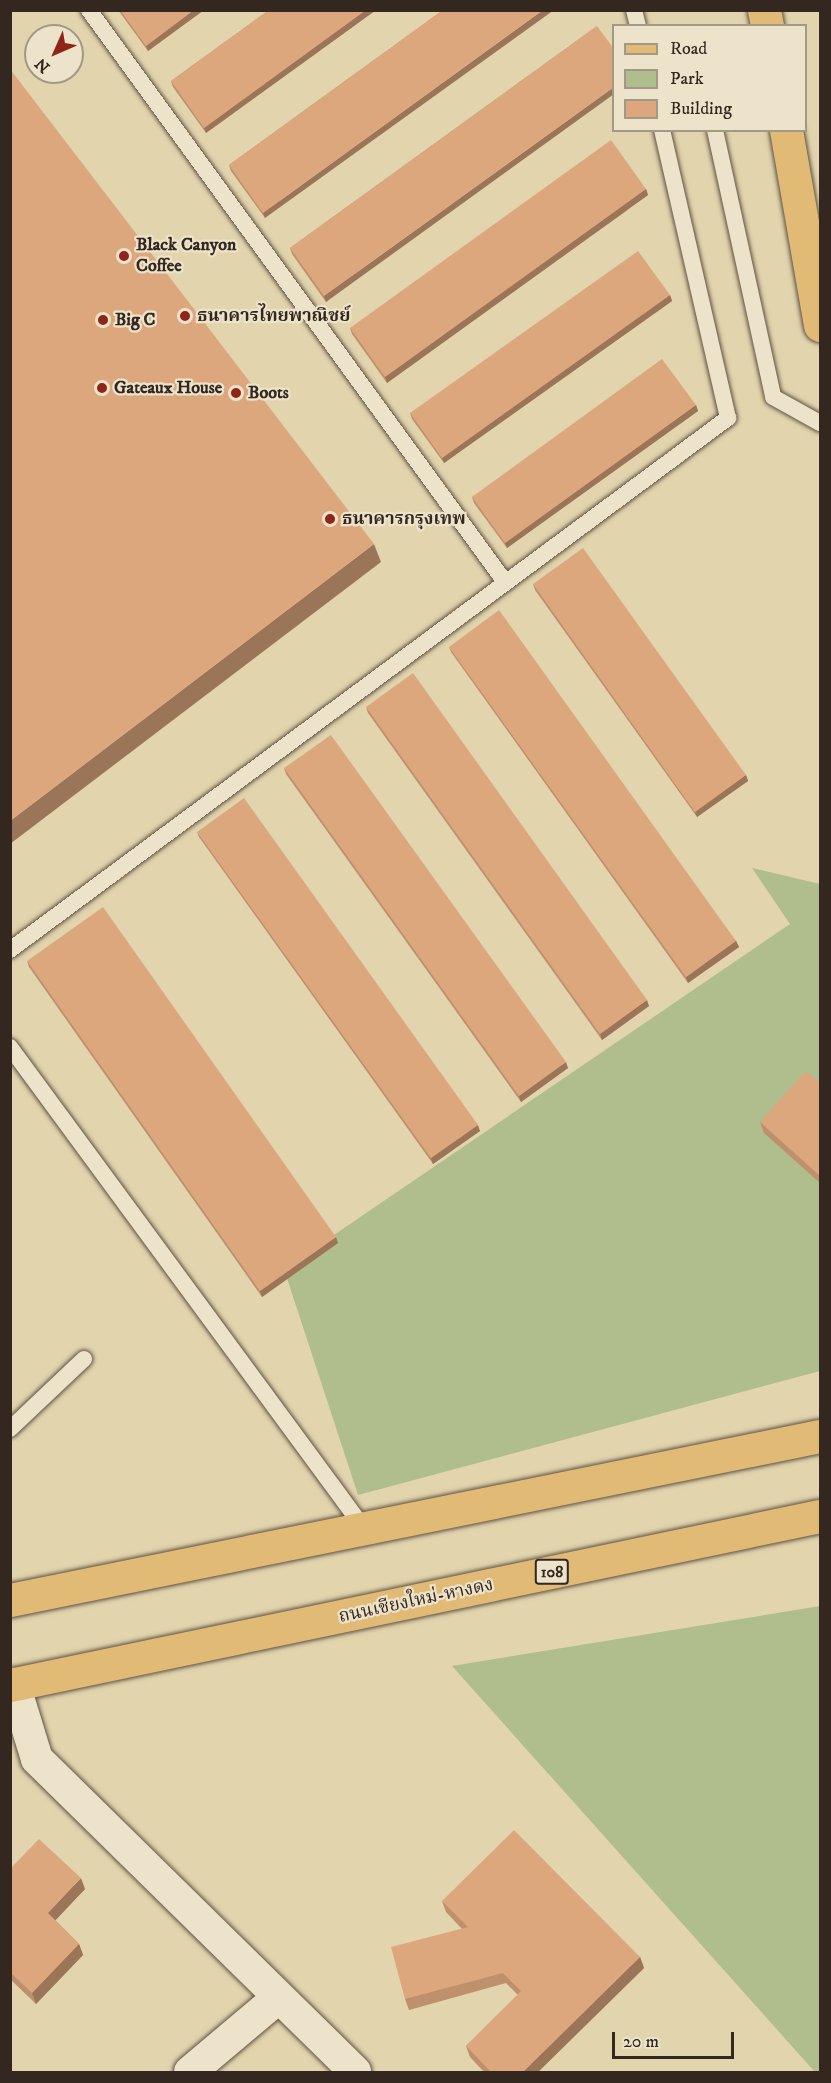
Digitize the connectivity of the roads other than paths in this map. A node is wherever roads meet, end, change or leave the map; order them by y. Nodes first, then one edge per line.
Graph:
1 (89, 10) edge
2 (662, 132) edge
3 (715, 132) edge
4 (786, 132) edge
5 (820, 325) edge
6 (820, 423) edge
7 (506, 582) junction
8 (10, 950) edge
9 (10, 1047) edge
10 (84, 1359) dead end
11 (10, 1429) edge
12 (820, 1436) edge
13 (820, 1516) edge
14 (363, 1527) junction
15 (10, 1600) edge
16 (12, 1684) edge
17 (279, 1997) junction
18 (190, 2073) edge
19 (355, 2073) edge

1 - 7 lane
2 - 7 lane
3 - 6 lane
4 - 5 main road
7 - 8 lane
9 - 14 lane
10 - 11 lane
12 - 14 main road
13 - 16 main road, ถนนเชียงใหม่-หางดง / 108
14 - 15 main road
16 - 17 street
17 - 18 street
17 - 19 street

